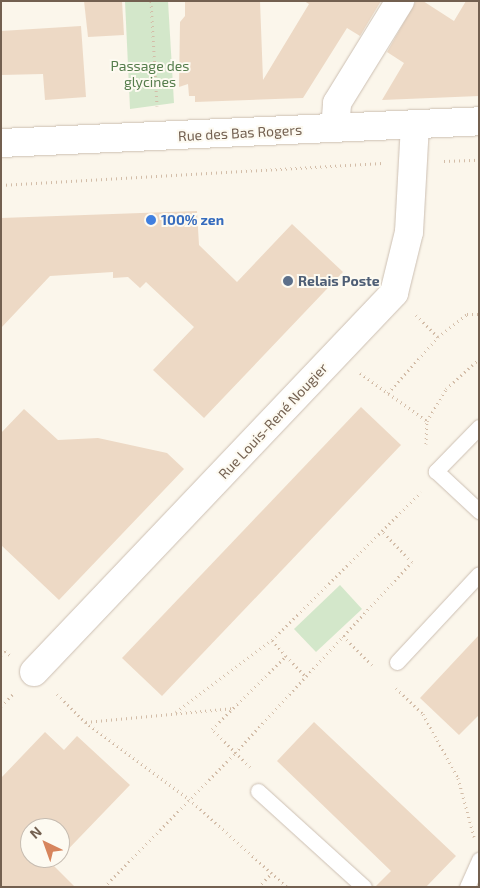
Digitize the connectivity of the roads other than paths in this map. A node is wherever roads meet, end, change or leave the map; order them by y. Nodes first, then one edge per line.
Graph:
1 (400, 1) edge
2 (479, 121) edge
3 (415, 124) junction
4 (335, 128) junction
5 (1, 143) edge
6 (479, 427) edge
7 (479, 511) edge
8 (479, 574) edge
9 (396, 662) dead end
10 (34, 672) road end
11 (258, 791) road end
12 (479, 860) edge
13 (364, 887) edge
14 (467, 887) edge

1 - 4 street
2 - 3 street, Rue des Bas Rogers
3 - 4 street, Rue des Bas Rogers
3 - 10 street, Rue Louis-René Nougier
4 - 5 street, Rue des Bas Rogers
6 - 7 lane
8 - 9 lane
11 - 13 lane
12 - 14 lane

